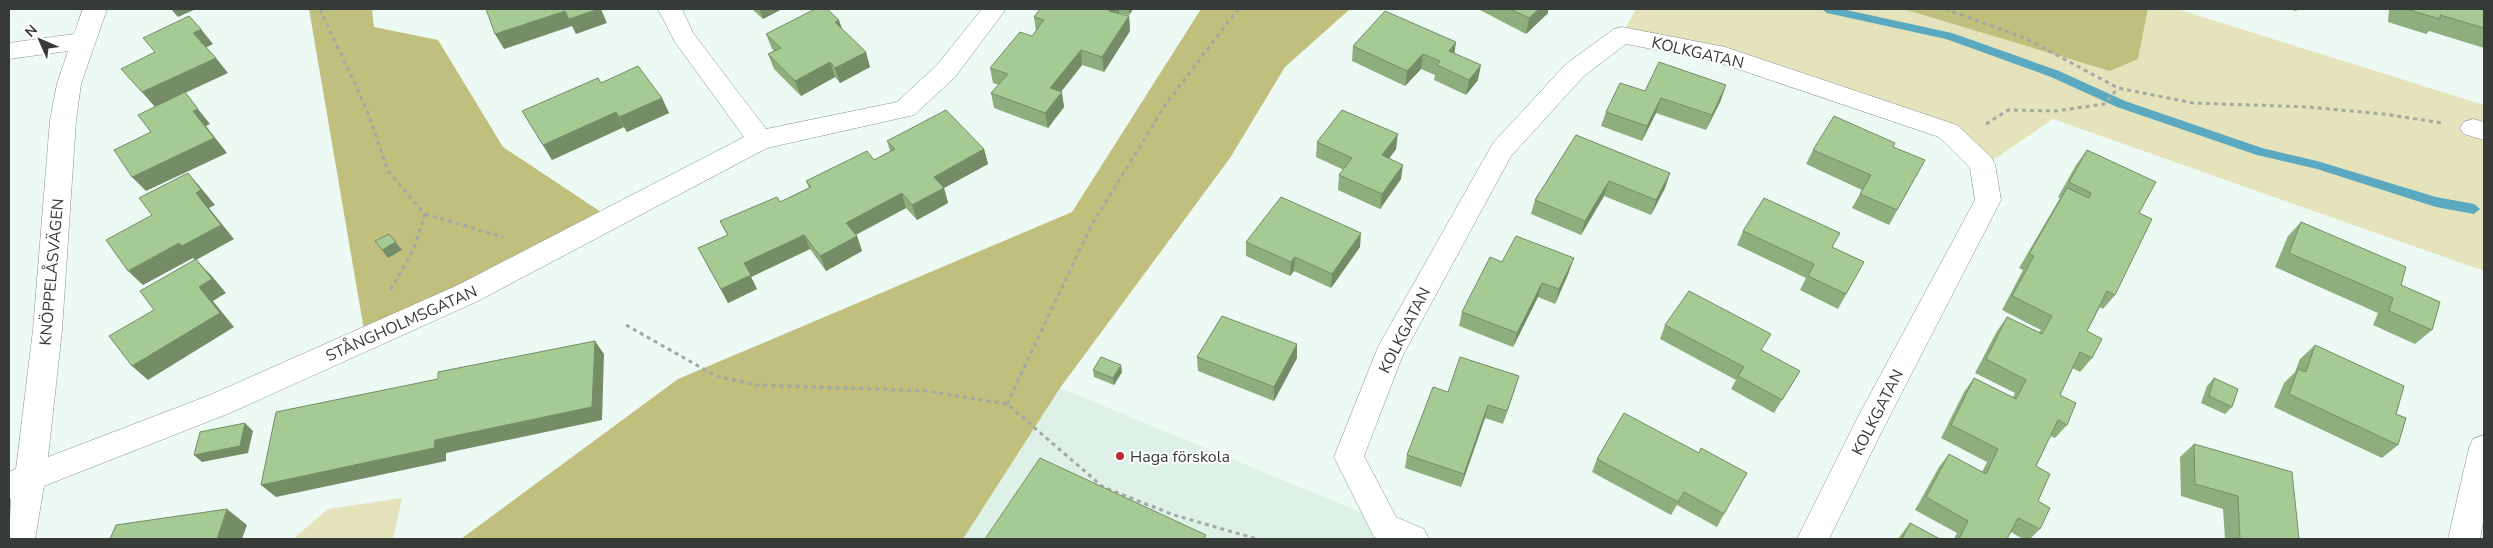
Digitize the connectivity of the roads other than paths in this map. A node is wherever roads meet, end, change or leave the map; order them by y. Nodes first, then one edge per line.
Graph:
1 (95, 9) edge
2 (670, 9) edge
3 (994, 9) edge
4 (83, 41) junction
5 (9, 51) edge
6 (760, 140) junction
7 (2484, 448) edge
8 (19, 483) edge
9 (19, 539) edge
10 (1413, 539) edge
11 (1813, 539) edge
12 (2464, 539) edge

1 - 4 street, KNÖPPELÅSVÄGEN
2 - 6 street
3 - 6 street, STÅNGHOLMSGATAN
4 - 5 street
4 - 8 street, KNÖPPELÅSVÄGEN
6 - 8 street, STÅNGHOLMSGATAN
7 - 12 street
8 - 9 street, KNÖPPELÅSVÄGEN
10 - 11 street, KOLKGATAN

